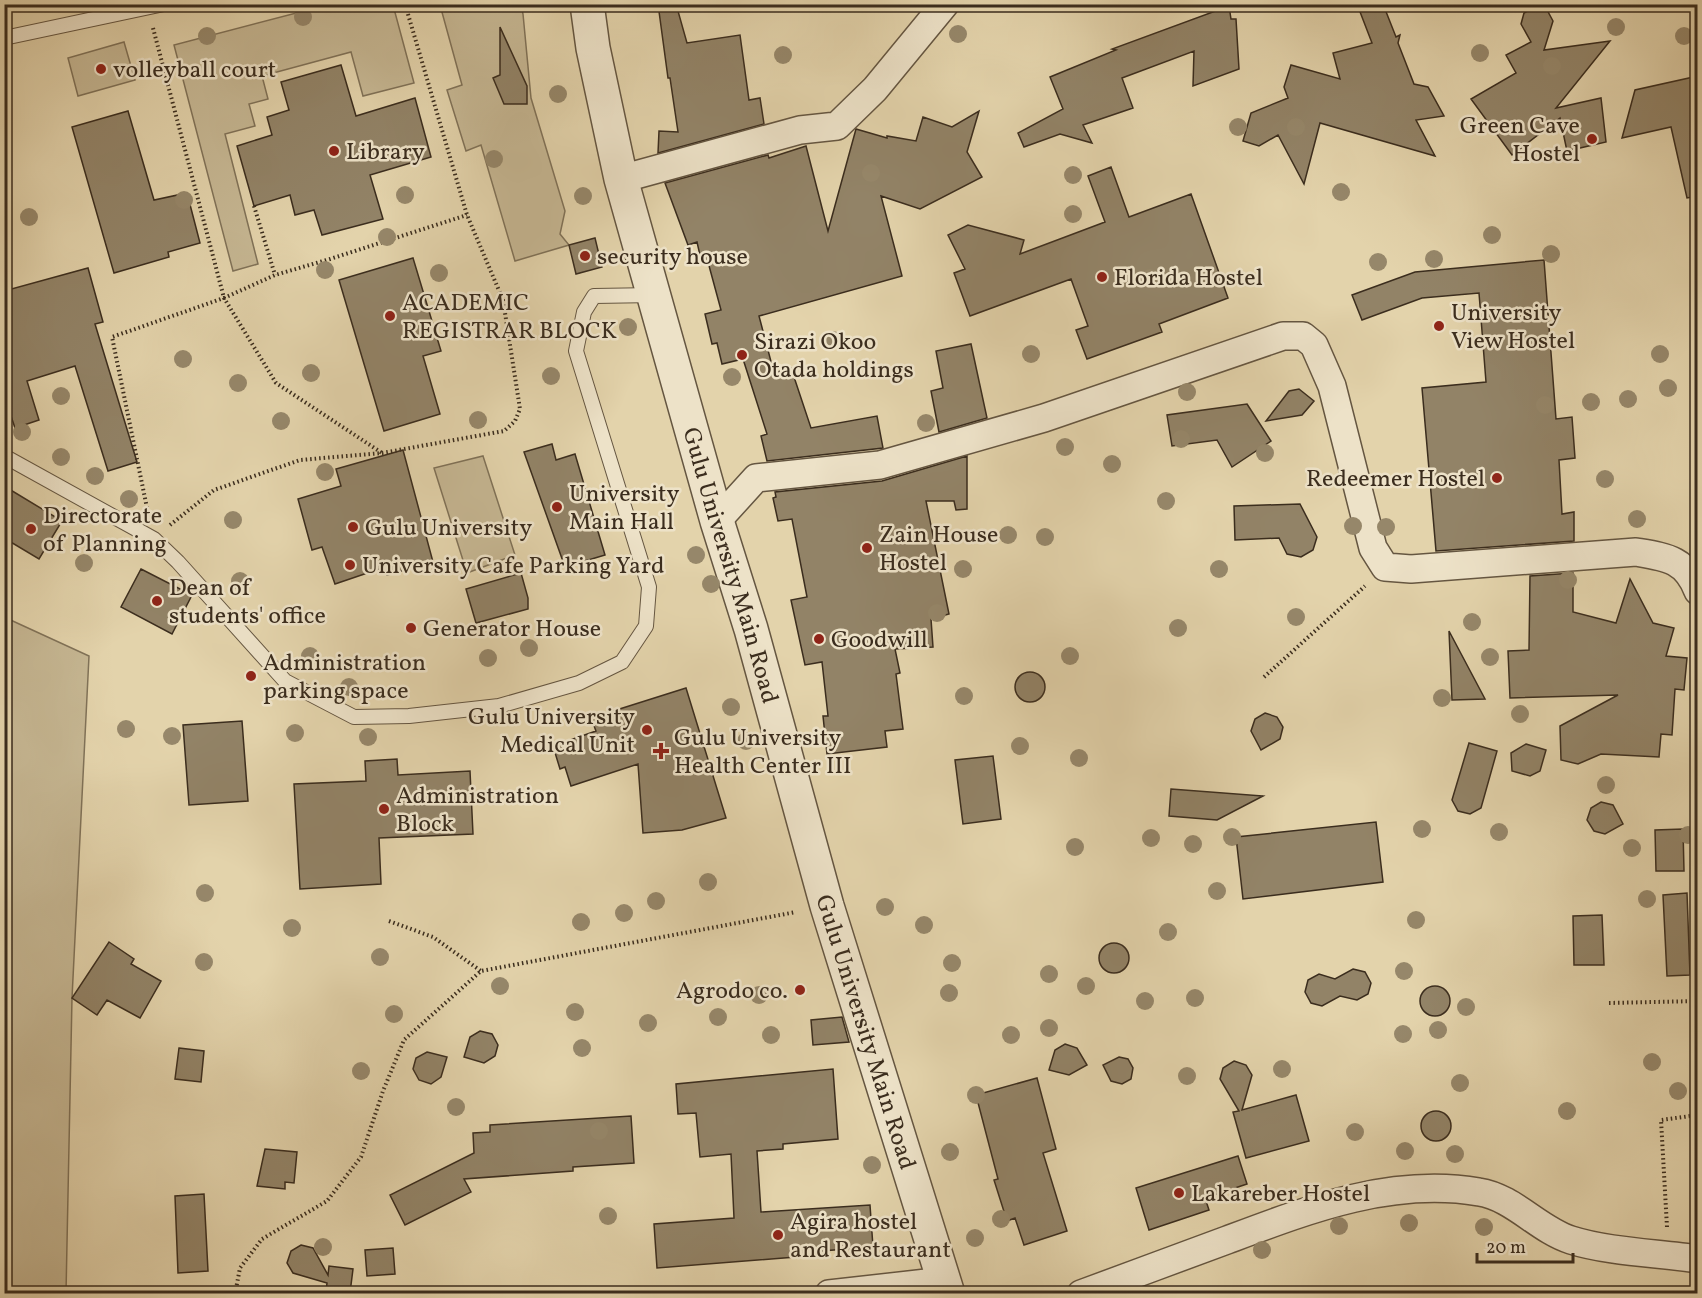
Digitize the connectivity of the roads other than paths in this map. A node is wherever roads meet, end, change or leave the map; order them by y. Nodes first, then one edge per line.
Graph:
1 (164, 4) edge
2 (587, 4) edge
3 (945, 4) edge
4 (4, 38) edge
5 (621, 179) junction
6 (655, 295) junction
7 (4, 456) edge
8 (717, 521) junction
9 (1698, 591) edge
10 (1698, 1259) edge
11 (946, 1287) edge
12 (829, 1293) edge
13 (1081, 1293) edge

1 - 4 lane
2 - 5 street, Gulu University Main Road
3 - 5 street
5 - 6 street, Gulu University Main Road
6 - 7 lane
6 - 8 street, Gulu University Main Road
8 - 9 street
8 - 11 street, Gulu University Main Road
10 - 13 street
11 - 12 street

